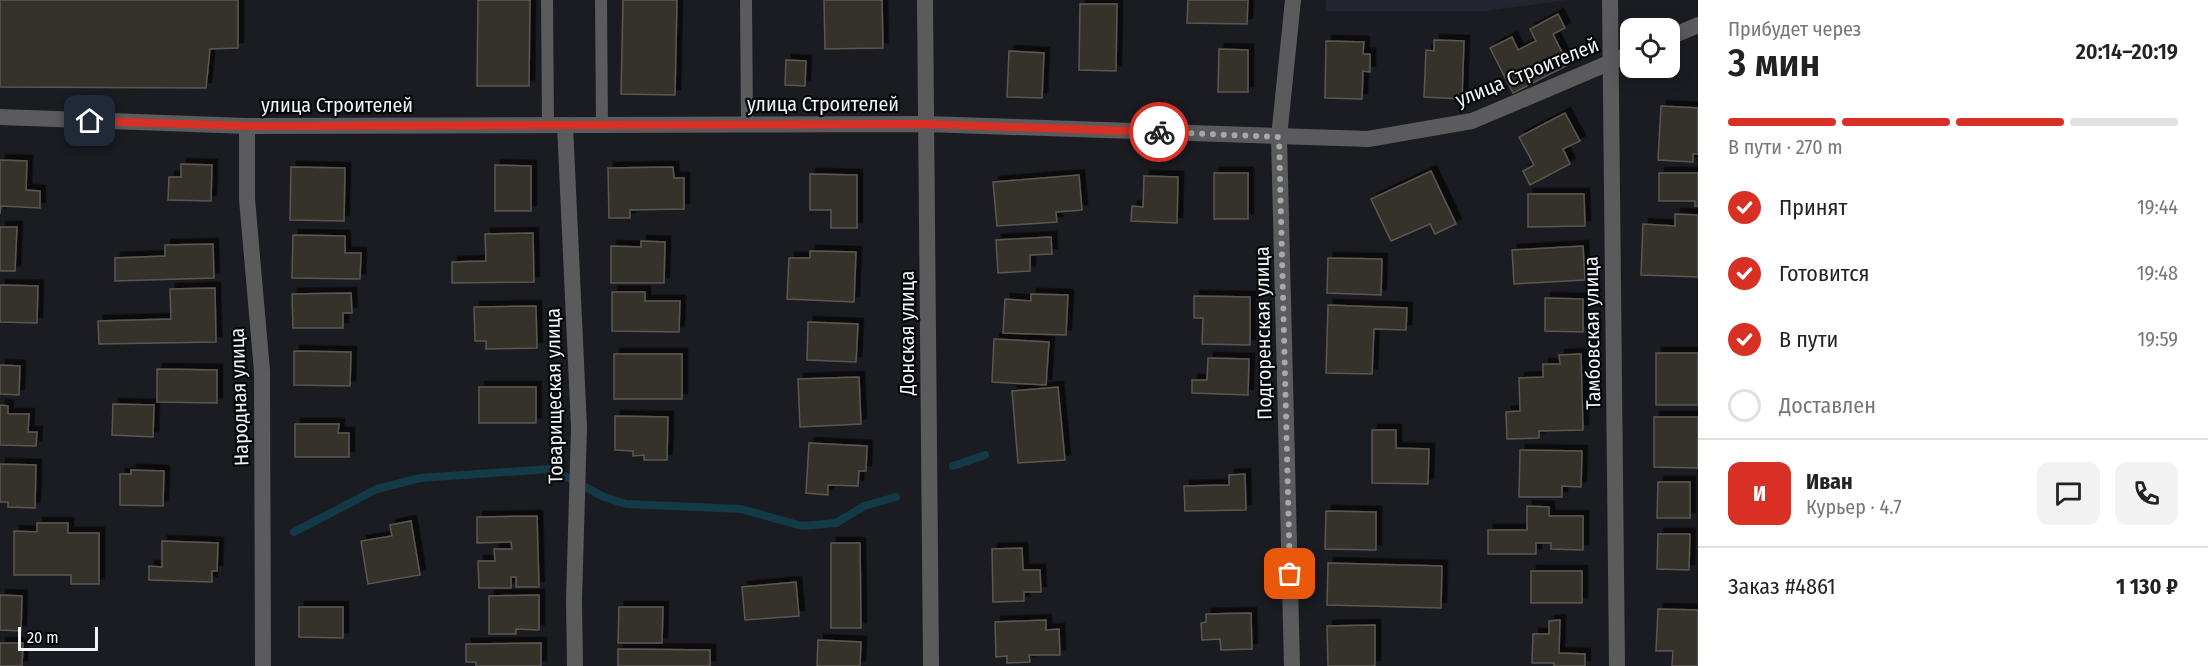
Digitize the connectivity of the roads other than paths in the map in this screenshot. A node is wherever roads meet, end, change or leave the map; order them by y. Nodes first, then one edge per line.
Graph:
1 (548, 0) edge
2 (601, 0) edge
3 (746, 0) edge
4 (925, 0) edge
5 (1293, 0) edge
6 (1610, 0) edge
7 (1698, 25) edge
8 (1680, 33) edge
9 (1620, 58) edge
10 (1610, 62) junction
11 (0, 117) edge
12 (602, 124) junction
13 (926, 124) junction
14 (548, 125) junction
15 (565, 125) junction
16 (247, 126) junction
17 (747, 126) junction
18 (1279, 137) junction
19 (263, 666) edge
20 (575, 666) edge
21 (931, 666) edge
22 (1292, 666) edge
23 (1617, 666) edge

1 - 14 lane
2 - 12 lane
3 - 17 lane
4 - 13 street, Донская улица
5 - 18 street, Подгоренская улица
6 - 10 street, Тамбовская улица
7 - 8 street
9 - 10 street, улица Строителей
10 - 18 street, улица Строителей
10 - 23 street, Тамбовская улица
11 - 16 street, улица Строителей
12 - 15 street, улица Строителей
12 - 17 street, улица Строителей
13 - 17 street, улица Строителей
13 - 18 street, улица Строителей
13 - 21 street, Донская улица
14 - 15 street, улица Строителей
14 - 16 street, улица Строителей
15 - 20 street, Товарищеская улица
16 - 19 street, Народная улица
18 - 22 street, Подгоренская улица

